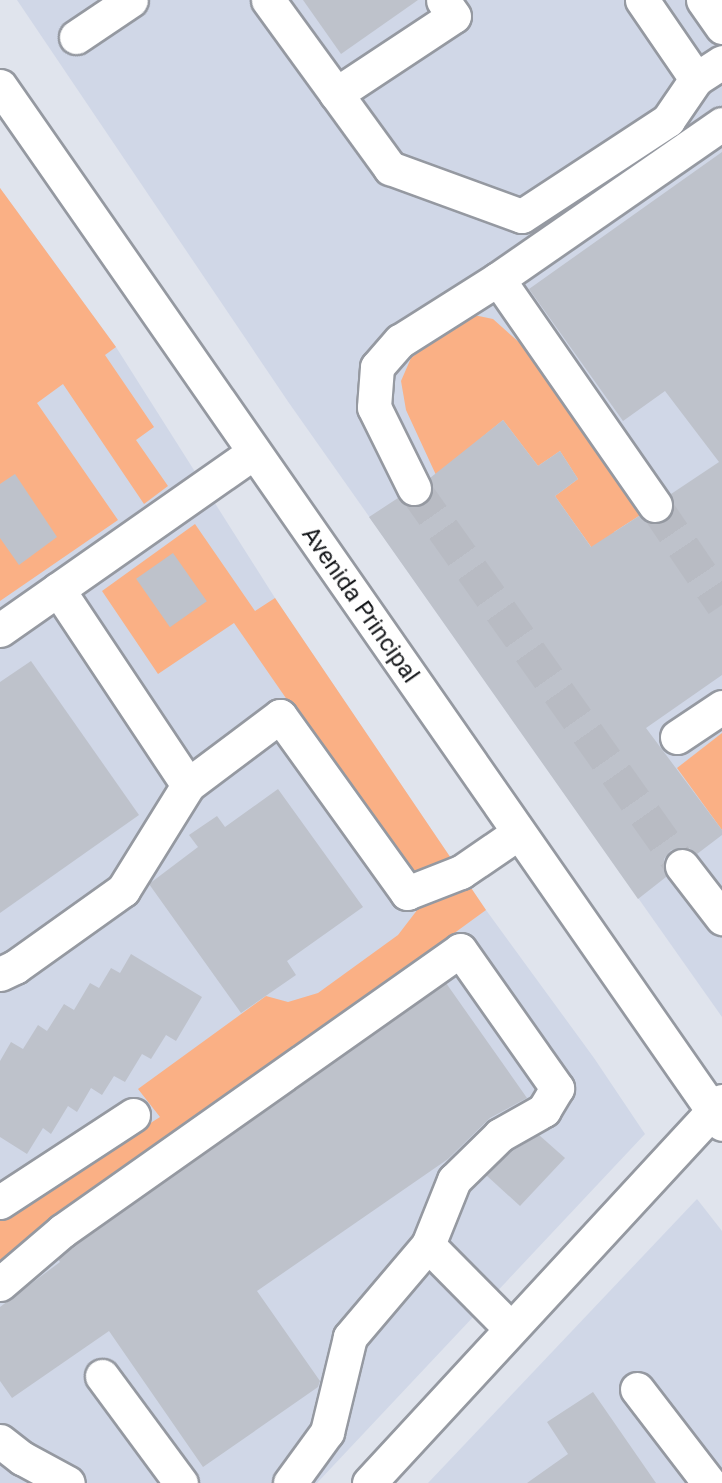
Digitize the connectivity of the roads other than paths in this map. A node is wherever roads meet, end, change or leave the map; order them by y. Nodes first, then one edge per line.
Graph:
1 (131, 0) edge
2 (268, 0) edge
3 (443, 0) edge
4 (642, 0) edge
5 (703, 0) edge
6 (722, 27) edge
7 (76, 37) dead end
8 (709, 71) edge
9 (0, 86) edge
10 (336, 94) junction
11 (722, 124) edge
12 (498, 279) junction
13 (254, 452) junction
14 (414, 488) tunnel mouth
15 (655, 505) tunnel mouth
16 (58, 589) junction
17 (0, 629) edge
18 (722, 707) edge
19 (677, 737) dead end
20 (188, 785) junction
21 (518, 832) junction
22 (682, 866) tunnel mouth
23 (722, 918) edge
24 (0, 974) edge
25 (719, 1112) edge
26 (134, 1115) dead end
27 (0, 1202) edge
28 (428, 1245) junction
29 (0, 1284) edge
30 (510, 1328) junction
31 (102, 1376) dead end
32 (637, 1389) dead end
33 (0, 1441) edge
34 (68, 1483) edge
35 (181, 1483) edge
36 (290, 1483) edge
37 (369, 1483) edge
38 (709, 1483) edge

1 - 7 lane
2 - 10 lane
3 - 10 lane
4 - 8 lane
5 - 6 lane
8 - 10 lane
9 - 13 lane, Avenida Principal
11 - 12 lane
12 - 14 lane
12 - 15 lane
13 - 16 lane
13 - 21 lane, Avenida Principal
16 - 17 lane
16 - 20 lane
18 - 19 lane
20 - 21 lane
20 - 24 lane
21 - 25 lane, Avenida Principal
22 - 23 lane
25 - 30 lane
26 - 27 lane
28 - 29 lane
28 - 30 lane
28 - 36 lane
30 - 37 lane
31 - 35 lane
32 - 38 lane
33 - 34 lane

